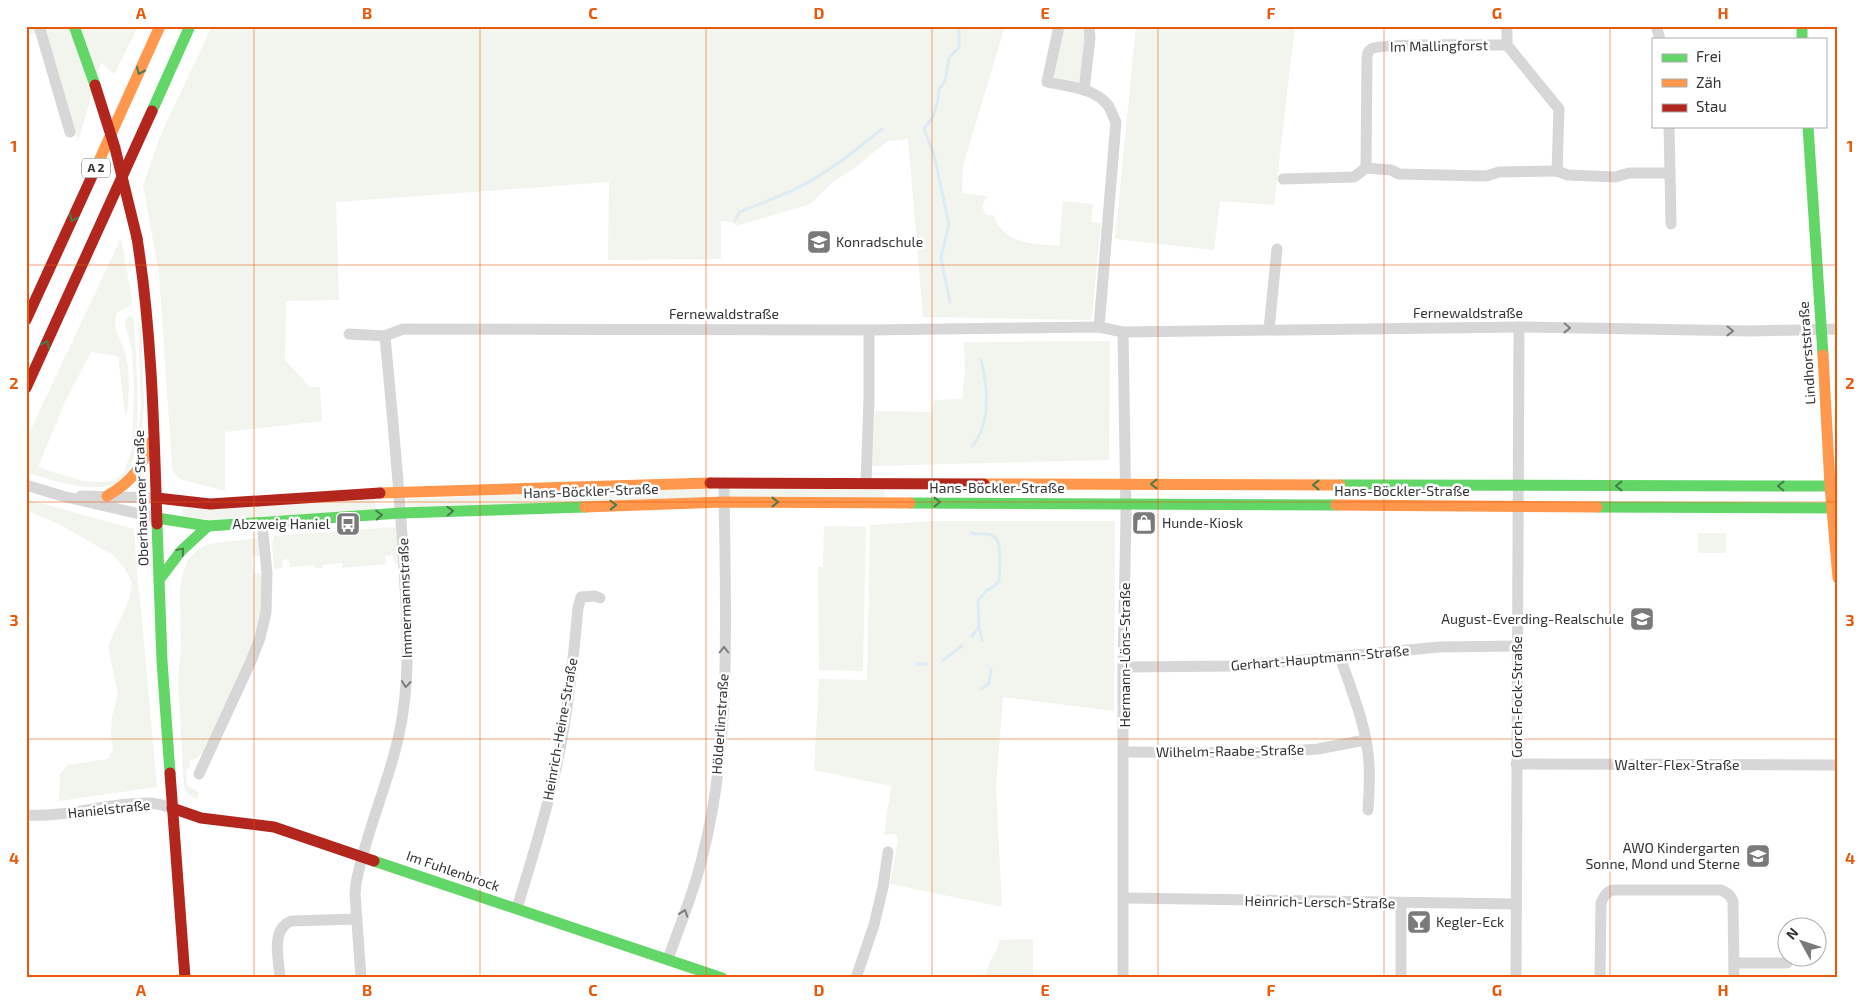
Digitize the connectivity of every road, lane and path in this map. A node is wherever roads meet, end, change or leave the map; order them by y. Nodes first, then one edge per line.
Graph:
1 (39, 26) edge
2 (74, 26) edge
3 (160, 26) edge
4 (190, 26) edge
5 (1059, 26) edge
6 (1089, 26) edge
7 (1507, 26) edge
8 (1656, 26) edge
9 (1660, 38) edge
10 (1507, 45) junction
11 (1084, 90) junction
12 (1669, 128) edge
13 (1808, 128) edge
14 (70, 132) dead end
15 (1366, 168) junction
16 (1557, 171) junction
17 (1670, 173) junction
18 (1283, 179) dead end
19 (1671, 224) dead end
20 (1277, 249) dead end
21 (26, 320) edge
22 (1099, 327) junction
23 (1518, 327) junction
24 (1269, 329) junction
25 (1820, 329) junction
26 (1838, 329) edge
27 (869, 330) junction
28 (1124, 332) junction
29 (349, 334) dead end
30 (385, 336) junction
31 (26, 388) edge
32 (154, 437) junction
33 (724, 483) junction
34 (866, 483) junction
35 (1125, 484) junction
36 (26, 485) edge
37 (1518, 486) junction
38 (1834, 486) edge
39 (400, 492) junction
40 (62, 496) junction
41 (107, 496) junction
42 (157, 498) junction
43 (724, 502) junction
44 (1126, 504) junction
45 (1517, 507) junction
46 (1835, 508) edge
47 (401, 513) junction
48 (157, 518) junction
49 (262, 523) junction
50 (208, 526) junction
51 (1838, 578) edge
52 (159, 580) junction
53 (600, 598) dead end
54 (1517, 646) junction
55 (1340, 657) junction
56 (1123, 667) junction
57 (1365, 740) junction
58 (1124, 752) junction
59 (1516, 764) junction
60 (1838, 765) edge
61 (199, 774) dead end
62 (172, 808) junction
63 (1368, 810) dead end
64 (26, 814) edge
65 (46, 816) junction
66 (26, 823) edge
67 (888, 852) dead end
68 (363, 856) junction
69 (1124, 898) junction
70 (1401, 904) junction
71 (1516, 904) junction
72 (517, 908) junction
73 (357, 919) junction
74 (668, 959) junction
75 (1734, 963) junction
76 (1776, 963) edge
77 (185, 978) edge
78 (280, 978) edge
79 (361, 978) edge
80 (722, 978) edge
81 (856, 978) edge
82 (1124, 978) edge
83 (1401, 978) edge
84 (1516, 978) edge
85 (1600, 978) edge
86 (1734, 978) edge

1 - 14 street
2 - 32 main road, Oberhausener Straße, bridge
3 -> 21 main road, A 2
31 -> 4 main road, A 2
5 - 11 street
6 - 11 street
7 - 10 street, Im Mallingforst
8 - 9 street
10 - 15 street, Im Mallingforst
10 - 16 street, Im Mallingforst
11 - 22 street
12 - 17 street
13 - 25 main road, Lindhorststraße
15 - 16 street
15 - 18 street
16 - 17 street
17 - 19 street
20 - 24 street
22 - 27 street, Fernewaldstraße
22 - 28 street, Fernewaldstraße
23 - 24 street, Fernewaldstraße
23 -> 25 street, Fernewaldstraße
23 - 37 street, Gorch-Fock-Straße
24 - 28 street, Fernewaldstraße
25 - 26 street, Fernewaldstraße
25 - 38 main road, Lindhorststraße
27 - 30 street, Fernewaldstraße
27 - 34 street
28 - 35 street, Hermann-Löns-Straße
29 - 30 street, Fernewaldstraße
30 - 39 street, Immermannstraße
32 - 41 main road
32 - 42 main road, Oberhausener Straße
33 - 34 main road, Hans-Böckler-Straße
33 - 39 main road, Hans-Böckler-Straße
33 - 43 street, Hölderlinstraße
34 - 35 main road, Hans-Böckler-Straße
37 -> 35 main road, Hans-Böckler-Straße
35 - 44 street, Hermann-Löns-Straße
36 - 40 street
38 -> 37 main road, Hans-Böckler-Straße
37 - 45 street, Gorch-Fock-Straße
38 - 46 main road, Lindhorststraße
39 - 42 main road, Hans-Böckler-Straße
39 - 47 street, Immermannstraße
40 - 41 street
40 - 48 street
41 - 42 street
42 - 48 main road, Oberhausener Straße
43 -> 44 main road, Hans-Böckler-Straße
47 -> 43 main road, Hans-Böckler-Straße
74 -> 43 street, Hölderlinstraße
44 - 45 main road, Hans-Böckler-Straße
44 - 56 street, Hermann-Löns-Straße
45 - 46 main road, Hans-Böckler-Straße
45 - 54 street, Gorch-Fock-Straße
46 - 51 main road, Lindhorststraße
49 -> 47 main road, Hans-Böckler-Straße
47 -> 68 street, Immermannstraße
48 - 50 main road, Hans-Böckler-Straße
48 - 52 main road, Oberhausener Straße
49 - 50 main road, Hans-Böckler-Straße
49 - 61 street
52 -> 50 main road
52 - 62 main road, Oberhausener Straße
53 - 72 street, Heinrich-Heine-Straße
54 - 55 street, Gerhart-Hauptmann-Straße
54 - 59 street, Gorch-Fock-Straße
55 - 56 street, Gerhart-Hauptmann-Straße
55 - 57 street
56 - 58 street, Hermann-Löns-Straße
57 - 58 street, Wilhelm-Raabe-Straße
57 - 63 street
58 - 69 street, Hermann-Löns-Straße
59 - 60 street, Walter-Flex-Straße
59 - 71 street, Gorch-Fock-Straße
62 - 65 street, Hanielstraße
62 - 68 main road, Im Fuhlenbrock
62 - 77 main road, Oberhausener Straße
64 - 65 street, Hanielstraße
65 - 66 street, Hanielstraße
67 - 81 street
68 - 72 main road, Im Fuhlenbrock
68 - 73 street, Immermannstraße
69 - 70 street, Heinrich-Lersch-Straße
69 - 82 street, Hermann-Löns-Straße
70 - 71 street, Heinrich-Lersch-Straße
70 - 83 street
71 - 84 street, Gorch-Fock-Straße
72 - 74 main road, Im Fuhlenbrock
73 - 78 street
73 - 79 street, Immermannstraße
74 - 80 main road, Im Fuhlenbrock
75 - 76 street
75 - 85 street
75 - 86 street

